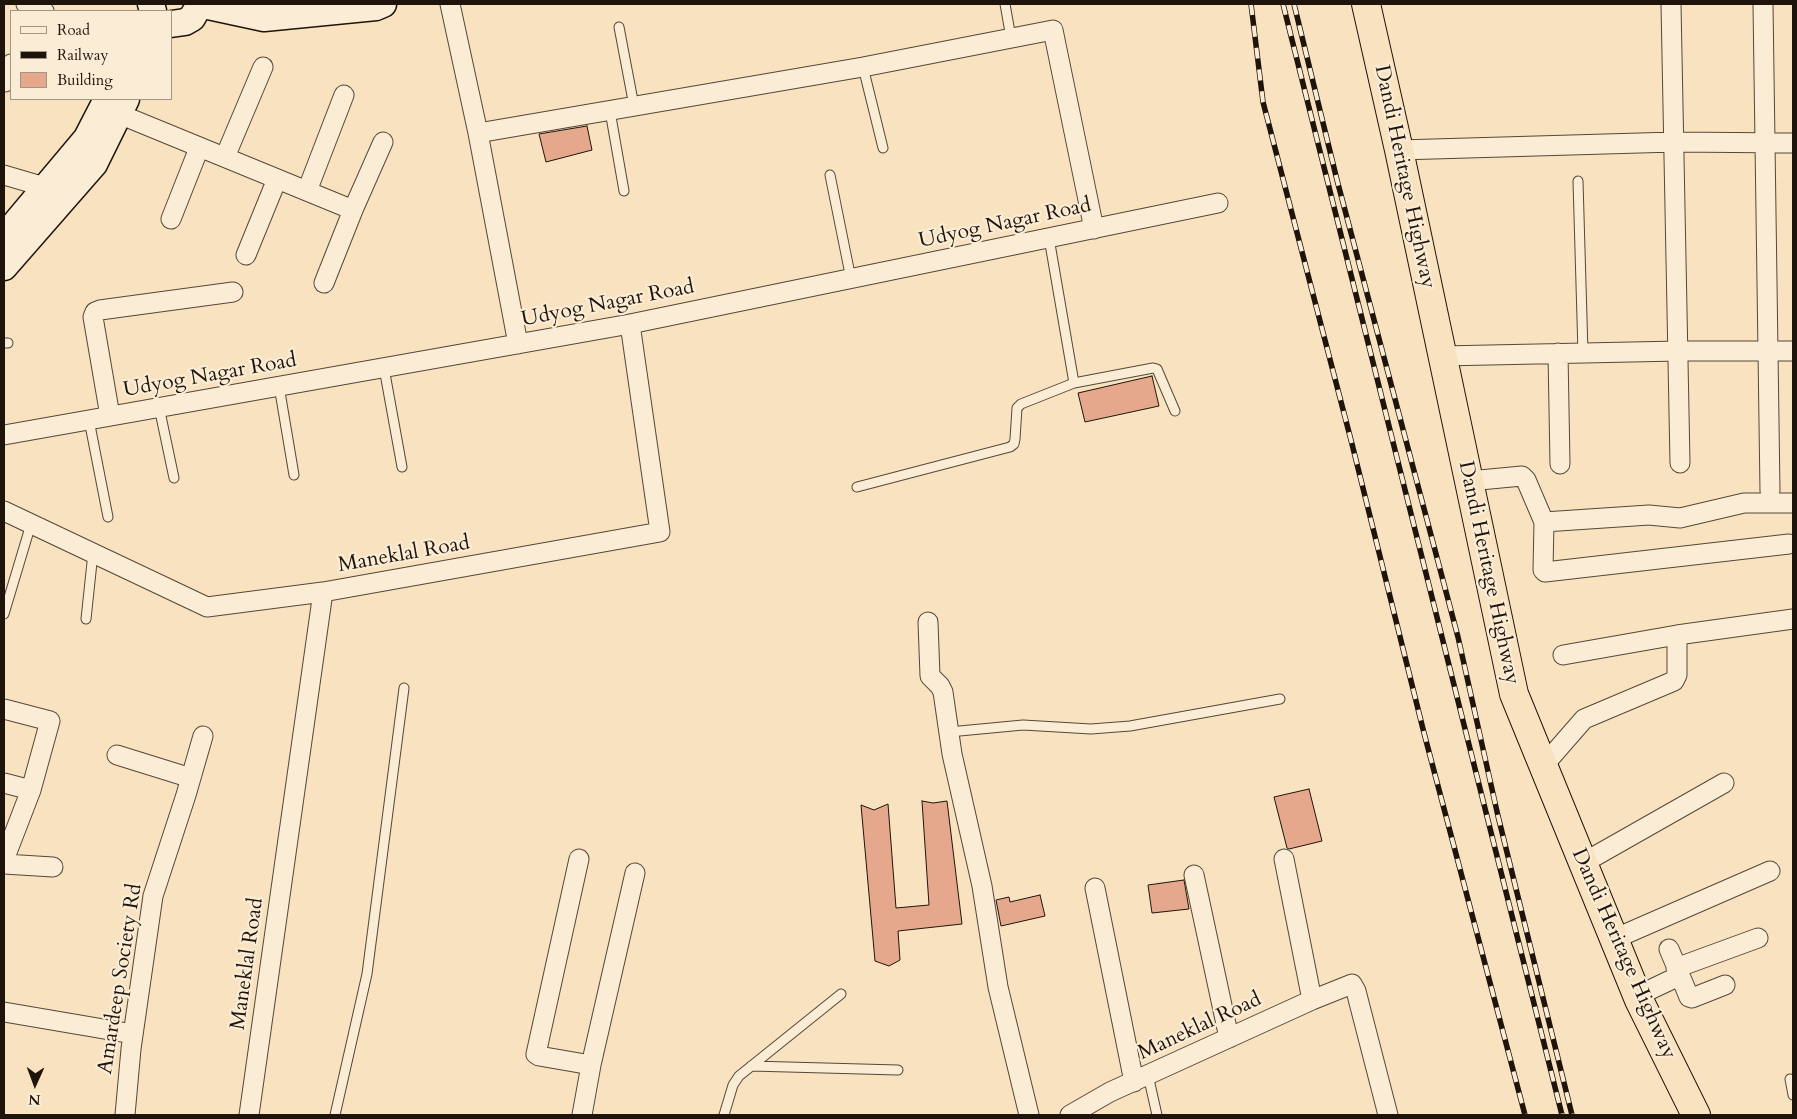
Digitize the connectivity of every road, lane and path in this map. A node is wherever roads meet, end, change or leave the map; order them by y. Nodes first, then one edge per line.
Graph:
1 (204, 4) edge
2 (383, 4) edge
3 (450, 4) edge
4 (1005, 4) edge
5 (1366, 4) edge
6 (1672, 4) edge
7 (1764, 4) edge
8 (278, 10) edge
9 (172, 24) edge
10 (619, 27) dead end
11 (1011, 38) junction
12 (10, 67) edge
13 (263, 67) dead end
14 (863, 67) junction
15 (5, 82) edge
16 (344, 95) dead end
17 (117, 104) edge
18 (634, 106) junction
19 (610, 111) junction
20 (478, 133) junction
21 (383, 142) dead end
22 (1674, 142) junction
23 (1765, 143) junction
24 (1793, 143) edge
25 (199, 148) junction
26 (883, 148) dead end
27 (1399, 150) junction
28 (225, 157) junction
29 (4, 175) edge
30 (830, 175) dead end
31 (277, 179) junction
32 (1578, 181) dead end
33 (56, 191) junction
34 (307, 191) junction
35 (624, 191) dead end
36 (1218, 203) dead end
37 (353, 210) junction
38 (171, 219) dead end
39 (1094, 229) junction
40 (4, 237) edge
41 (1049, 238) junction
42 (246, 256) dead end
43 (4, 267) edge
44 (851, 279) junction
45 (324, 283) dead end
46 (233, 292) dead end
47 (630, 324) junction
48 (518, 344) junction
49 (1679, 351) junction
50 (1793, 351) edge
51 (1769, 352) junction
52 (1558, 353) junction
53 (1583, 353) junction
54 (1442, 356) junction
55 (384, 368) junction
56 (1074, 383) junction
57 (279, 386) junction
58 (159, 408) junction
59 (1175, 411) dead end
60 (110, 416) junction
61 (89, 420) junction
62 (4, 435) edge
63 (1680, 463) dead end
64 (1560, 464) dead end
65 (402, 467) dead end
66 (294, 475) dead end
67 (174, 478) dead end
68 (1469, 481) junction
69 (857, 488) dead end
70 (1770, 491) dead end
71 (1793, 503) edge
72 (4, 511) edge
73 (108, 518) dead end
74 (1544, 522) junction
75 (31, 524) junction
76 (1789, 544) dead end
77 (93, 553) junction
78 (323, 592) junction
79 (4, 614) edge
80 (86, 619) dead end
81 (1793, 619) edge
82 (928, 622) dead end
83 (1677, 635) junction
84 (1563, 656) dead end
85 (404, 688) dead end
86 (1280, 699) dead end
87 (4, 709) edge
88 (948, 732) junction
89 (203, 736) dead end
90 (116, 754) dead end
91 (1543, 766) junction
92 (191, 778) junction
93 (4, 783) edge
94 (1724, 783) dead end
95 (31, 790) junction
96 (579, 859) dead end
97 (1284, 859) dead end
98 (4, 862) edge
99 (1583, 863) junction
100 (53, 867) dead end
101 (1770, 871) dead end
102 (635, 873) dead end
103 (1194, 875) dead end
104 (1095, 888) dead end
105 (1758, 938) dead end
106 (1614, 939) junction
107 (1670, 949) dead end
108 (1678, 972) junction
109 (1724, 985) dead end
110 (841, 994) dead end
111 (1637, 996) junction
112 (1312, 1000) junction
113 (4, 1012) edge
114 (133, 1034) junction
115 (1229, 1038) junction
116 (590, 1065) junction
117 (751, 1066) junction
118 (898, 1070) dead end
119 (1141, 1079) junction
120 (1790, 1079) dead end
121 (1793, 1094) edge
122 (125, 1115) edge
123 (249, 1115) edge
124 (335, 1115) edge
125 (582, 1115) edge
126 (724, 1115) edge
127 (1029, 1115) edge
128 (1070, 1115) edge
129 (1157, 1115) edge
130 (1388, 1115) edge
131 (1696, 1115) edge

1 - 8 main road
1 - 9 main road
2 - 8 main road
3 - 20 street
4 - 11 lane
5 - 27 highway, Dandi Heritage Highway
6 - 22 street
7 - 23 street
10 - 18 lane
11 - 14 street
11 - 39 street
12 - 15 street
13 - 28 street
14 - 18 street
14 - 26 lane
16 - 34 street
17 - 25 street
17 - 33 main road
18 - 19 street
19 - 20 street
19 - 35 lane
20 - 48 street
21 - 37 street
22 - 23 street
22 - 27 street
22 - 49 street
23 - 24 street
23 - 51 street
25 - 28 street
25 - 38 street
27 - 54 highway, Dandi Heritage Highway
28 - 31 street
29 - 33 street
30 - 44 lane
31 - 34 street
31 - 42 street
32 - 53 lane
33 - 40 main road
33 - 43 main road
34 - 37 street
36 - 39 street, Udyog Nagar Road
37 - 45 street
39 - 41 street, Udyog Nagar Road
41 - 44 street, Udyog Nagar Road
41 - 56 lane
44 - 47 street, Udyog Nagar Road
46 - 60 street
47 - 48 street, Udyog Nagar Road
47 - 78 street, Maneklal Road
48 - 55 street, Udyog Nagar Road
49 - 51 street
49 - 53 street
49 - 63 street
50 - 51 street
51 - 70 street
52 - 53 street
52 - 54 street
52 - 64 street
54 - 68 highway, Dandi Heritage Highway
55 - 57 street, Udyog Nagar Road
55 - 65 lane
56 - 59 lane
56 - 69 lane
57 - 58 street, Udyog Nagar Road
57 - 66 lane
58 - 60 street, Udyog Nagar Road
58 - 67 lane
60 - 61 street, Udyog Nagar Road
61 - 62 street, Udyog Nagar Road
61 - 73 lane
68 - 74 street
68 - 91 highway, Dandi Heritage Highway
71 - 74 street
72 - 75 street
74 - 76 street
75 - 77 street
75 - 79 lane
77 - 78 street
77 - 80 lane
78 - 123 street, Maneklal Road
81 - 83 street
82 - 88 street
83 - 84 street
83 - 91 street
85 - 124 lane
86 - 88 lane
87 - 95 street
88 - 127 street
89 - 92 street, Amardeep Society Rd
90 - 92 street
91 - 99 highway, Dandi Heritage Highway
92 - 114 street, Amardeep Society Rd
93 - 95 street
94 - 99 street
95 - 98 street
96 - 116 street
97 - 112 street
98 - 100 street
99 - 106 highway, Dandi Heritage Highway
101 - 106 street
102 - 116 street
103 - 115 street
104 - 119 street
105 - 108 street
106 - 111 highway, Dandi Heritage Highway
107 - 108 street
108 - 109 street
108 - 111 street
110 - 117 lane
111 - 131 highway, Dandi Heritage Highway
112 - 115 street, Maneklal Road
112 - 130 street, Maneklal Road
113 - 114 street
114 - 122 street, Amardeep Society Rd
115 - 119 street, Maneklal Road
116 - 125 street
117 - 118 lane
117 - 126 lane
119 - 128 street, Maneklal Road
119 - 129 lane
120 - 121 lane

